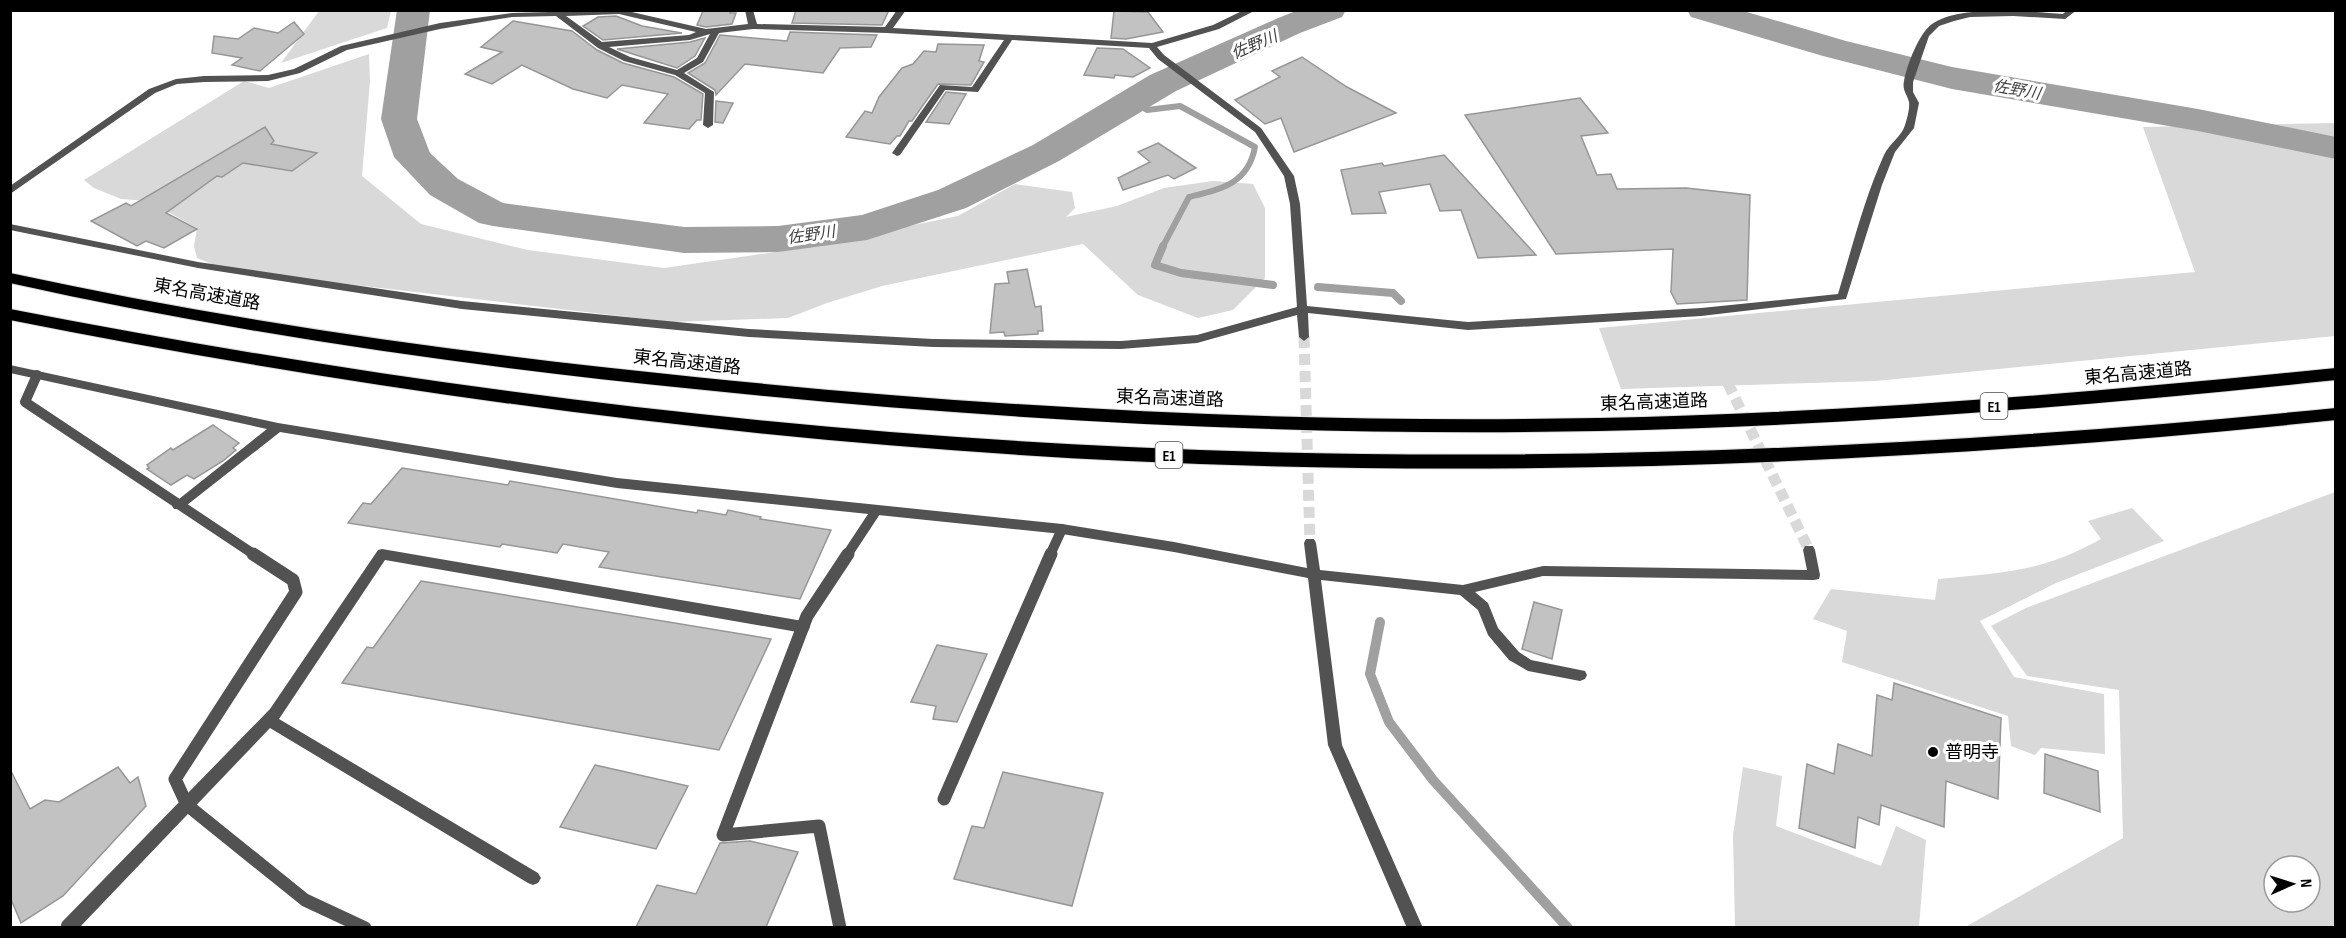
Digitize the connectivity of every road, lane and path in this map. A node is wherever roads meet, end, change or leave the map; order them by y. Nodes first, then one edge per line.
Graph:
1 (749, 10) edge
2 (902, 10) edge
3 (1252, 10) edge
4 (2073, 10) edge
5 (619, 11) edge
6 (539, 12) edge
7 (558, 14) junction
8 (753, 26) junction
9 (887, 30) junction
10 (716, 31) junction
11 (706, 32) junction
12 (1010, 38) junction
13 (601, 46) junction
14 (1152, 46) junction
15 (678, 73) junction
16 (708, 125) dead end
17 (897, 153) dead end
18 (10, 191) edge
19 (10, 228) edge
20 (10, 278) edge
21 (1304, 309) junction
22 (10, 314) edge
23 (1304, 337) tunnel mouth
24 (10, 369) edge
25 (2336, 374) edge
26 (37, 375) junction
27 (2336, 414) edge
28 (278, 427) junction
29 (178, 506) junction
30 (876, 511) junction
31 (1062, 530) junction
32 (1310, 543) tunnel mouth
33 (1809, 550) tunnel mouth
34 (1313, 574) junction
35 (1464, 590) junction
36 (803, 627) junction
37 (1580, 675) dead end
38 (269, 720) junction
39 (944, 799) dead end
40 (187, 805) junction
41 (533, 878) dead end
42 (68, 927) edge
43 (365, 927) edge
44 (840, 927) edge
45 (1415, 927) edge

1 - 8 street
2 - 9 street
3 - 14 street
4 - 21 street
5 - 7 street
5 - 11 street
6 - 7 street
6 - 18 street
7 - 13 street
8 - 9 street
8 - 10 street
9 - 12 street
10 - 11 street
10 - 15 street
11 - 13 street
12 - 14 street
12 - 17 street
13 - 15 street
14 - 21 street
15 - 16 street
19 - 21 street
20 - 25 highway, 東名高速道路 / E1
21 - 23 street
22 - 27 highway, E1
24 - 26 street
26 - 28 street
26 - 29 lane
28 - 29 street
28 - 30 street
29 - 40 lane
30 - 31 street
30 - 36 lane
31 - 34 street
31 - 39 lane
32 - 34 street
33 - 35 street
34 - 35 street
34 - 45 street
35 - 37 street
36 - 38 street
36 - 44 lane
38 - 40 street
38 - 41 street
40 - 42 street
40 - 43 lane

